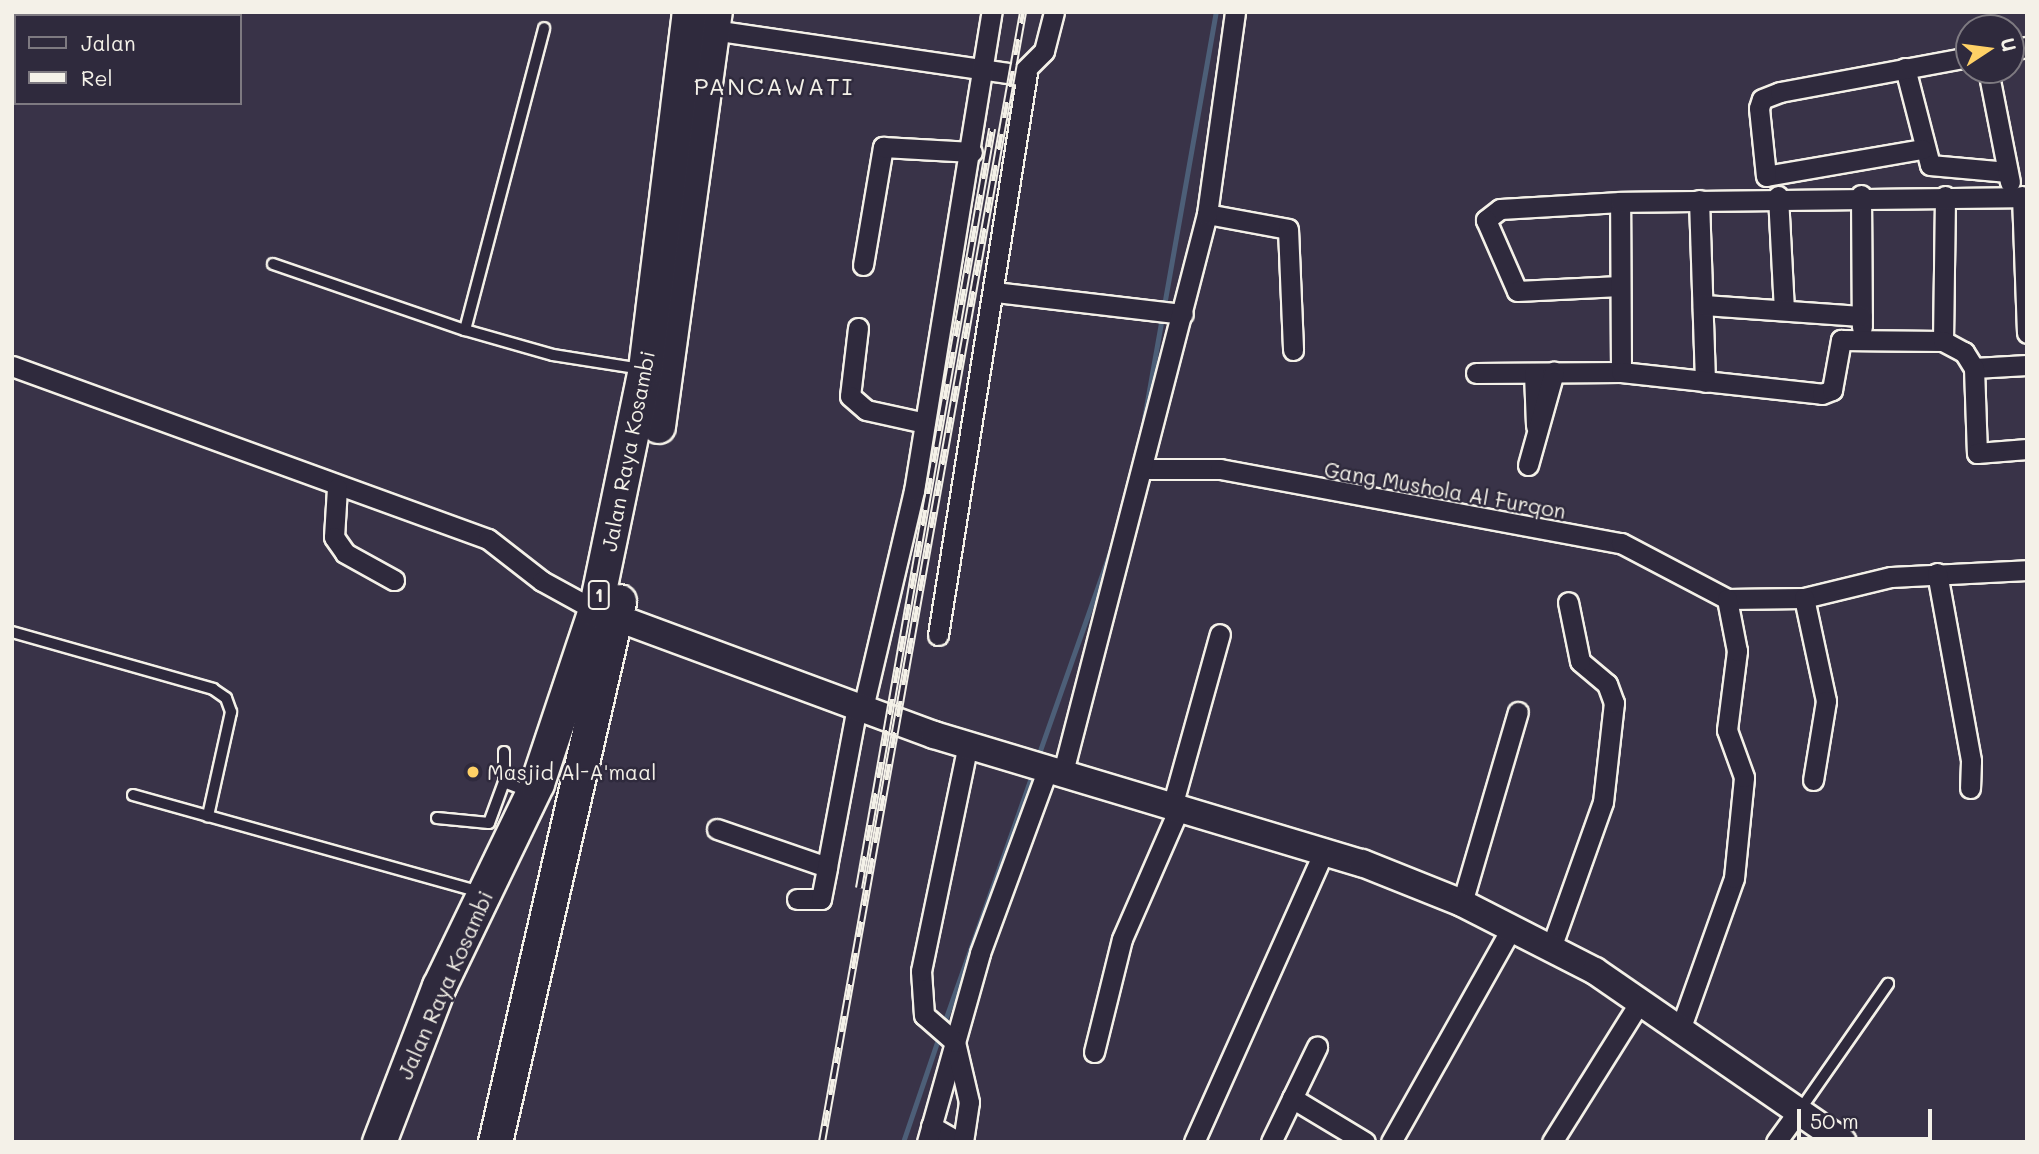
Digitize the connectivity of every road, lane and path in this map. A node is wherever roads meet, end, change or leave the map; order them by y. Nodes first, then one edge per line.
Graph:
1 (992, 12) edge
2 (1054, 12) edge
3 (1235, 12) edge
4 (705, 18) edge
5 (544, 28) dead end
6 (1955, 59) edge
7 (1905, 68) junction
8 (983, 73) junction
9 (1027, 73) junction
10 (1991, 84) edge
11 (1922, 149) junction
12 (972, 152) junction
13 (2008, 172) junction
14 (1766, 176) junction
15 (1861, 195) junction
16 (1773, 196) junction
17 (1945, 196) junction
18 (2020, 196) edge
19 (1699, 200) junction
20 (1619, 202) junction
21 (1207, 214) junction
22 (273, 264) dead end
23 (863, 265) dead end
24 (1620, 286) junction
25 (995, 292) junction
26 (1703, 305) junction
27 (1784, 310) junction
28 (1178, 313) junction
29 (1842, 315) junction
30 (1862, 316) junction
31 (858, 328) dead end
32 (465, 330) junction
33 (2027, 333) edge
34 (1841, 340) junction
35 (1862, 340) junction
36 (1943, 341) junction
37 (1293, 350) dead end
38 (2027, 365) edge
39 (12, 366) edge
40 (1974, 368) junction
41 (645, 369) junction
42 (1544, 372) junction
43 (1476, 373) dead end
44 (1622, 373) junction
45 (1705, 382) junction
46 (925, 423) junction
47 (2027, 449) edge
48 (1528, 465) dead end
49 (1144, 469) junction
50 (337, 488) junction
51 (2027, 570) edge
52 (1937, 573) junction
53 (394, 580) dead end
54 (1804, 598) junction
55 (1727, 599) junction
56 (1568, 602) dead end
57 (605, 614) junction
58 (12, 632) edge
59 (1220, 634) dead end
60 (938, 635) dead end
61 (860, 707) junction
62 (1518, 712) dead end
63 (968, 744) junction
64 (504, 752) dead end
65 (1049, 768) junction
66 (1813, 780) dead end
67 (518, 788) junction
68 (1970, 788) dead end
69 (134, 795) dead end
70 (1177, 804) junction
71 (208, 816) junction
72 (437, 818) dead end
73 (717, 829) dead end
74 (1324, 852) junction
75 (827, 867) junction
76 (486, 894) junction
77 (797, 899) dead end
78 (1462, 904) junction
79 (1512, 926) junction
80 (1551, 947) junction
81 (1888, 984) dead end
82 (1641, 1000) junction
83 (1681, 1027) junction
84 (945, 1036) junction
85 (1317, 1047) dead end
86 (1094, 1052) dead end
87 (1292, 1098) junction
88 (1798, 1112) junction
89 (929, 1134) edge
90 (380, 1139) edge
91 (495, 1142) edge
92 (961, 1142) edge
93 (1194, 1142) edge
94 (1271, 1142) edge
95 (1365, 1142) edge
96 (1391, 1142) edge
97 (1552, 1142) edge
98 (1776, 1142) edge
99 (1843, 1142) edge

1 - 8 street
2 - 9 street
3 - 21 street
4 - 8 street
4 - 41 highway, Jalan Raya Kosambi / 1
4 - 57 highway, Jalan Raya Kosambi / 1
5 - 32 lane
6 - 7 street
7 - 11 street
7 - 14 street
8 - 9 street
8 - 12 street
9 - 25 street
10 - 13 street
11 - 13 street
11 - 14 street
12 - 23 street
12 - 46 street
13 - 18 street
14 - 16 street
15 - 16 street
15 - 17 street
15 - 30 street
16 - 19 street
16 - 27 street
17 - 18 street
17 - 36 street
18 - 33 street
19 - 20 street
19 - 26 street
20 - 24 street
20 - 24 street
21 - 28 street
21 - 37 street
22 - 32 lane
24 - 44 street
25 - 28 street
25 - 60 street
26 - 27 street
26 - 45 street
27 - 29 street
28 - 49 street
29 - 30 street
29 - 34 street
30 - 35 street
31 - 46 street
32 - 41 lane
34 - 35 street
34 - 45 street
35 - 36 street
36 - 40 street
38 - 40 street
39 - 50 street
40 - 47 street
41 - 57 highway, Jalan Raya Kosambi / 1
42 - 43 street
42 - 44 street
42 - 48 street
44 - 45 street
46 - 61 street
49 - 55 street, Gang Mushola Al Furqon
49 - 65 street
50 - 53 street
50 - 57 street
51 - 52 street
52 - 54 street
52 - 68 street
54 - 55 street
54 - 66 street
55 - 83 street
56 - 80 street
57 - 61 street
57 - 67 highway, Jalan Raya Kosambi / 1
57 - 91 highway, Jalan Raya Kosambi / 1
58 - 71 lane
59 - 70 street
61 - 63 street
61 - 75 street
62 - 78 street
63 - 65 street
63 - 84 street
64 - 67 lane
65 - 70 street
65 - 84 street
67 - 72 lane
67 - 76 highway, Jalan Raya Kosambi / 1
69 - 71 lane
70 - 74 street
70 - 86 street
71 - 76 lane
73 - 75 street
74 - 78 street
74 - 93 street
75 - 77 street
76 - 90 highway, Jalan Raya Kosambi / 1
78 - 79 street
79 - 80 street
79 - 96 street
80 - 82 street
81 - 88 lane
82 - 83 street
82 - 97 street
83 - 88 street
84 - 89 street
84 - 92 street
85 - 87 street
87 - 94 street
87 - 95 street
88 - 98 street
88 - 99 street
89 - 92 street

